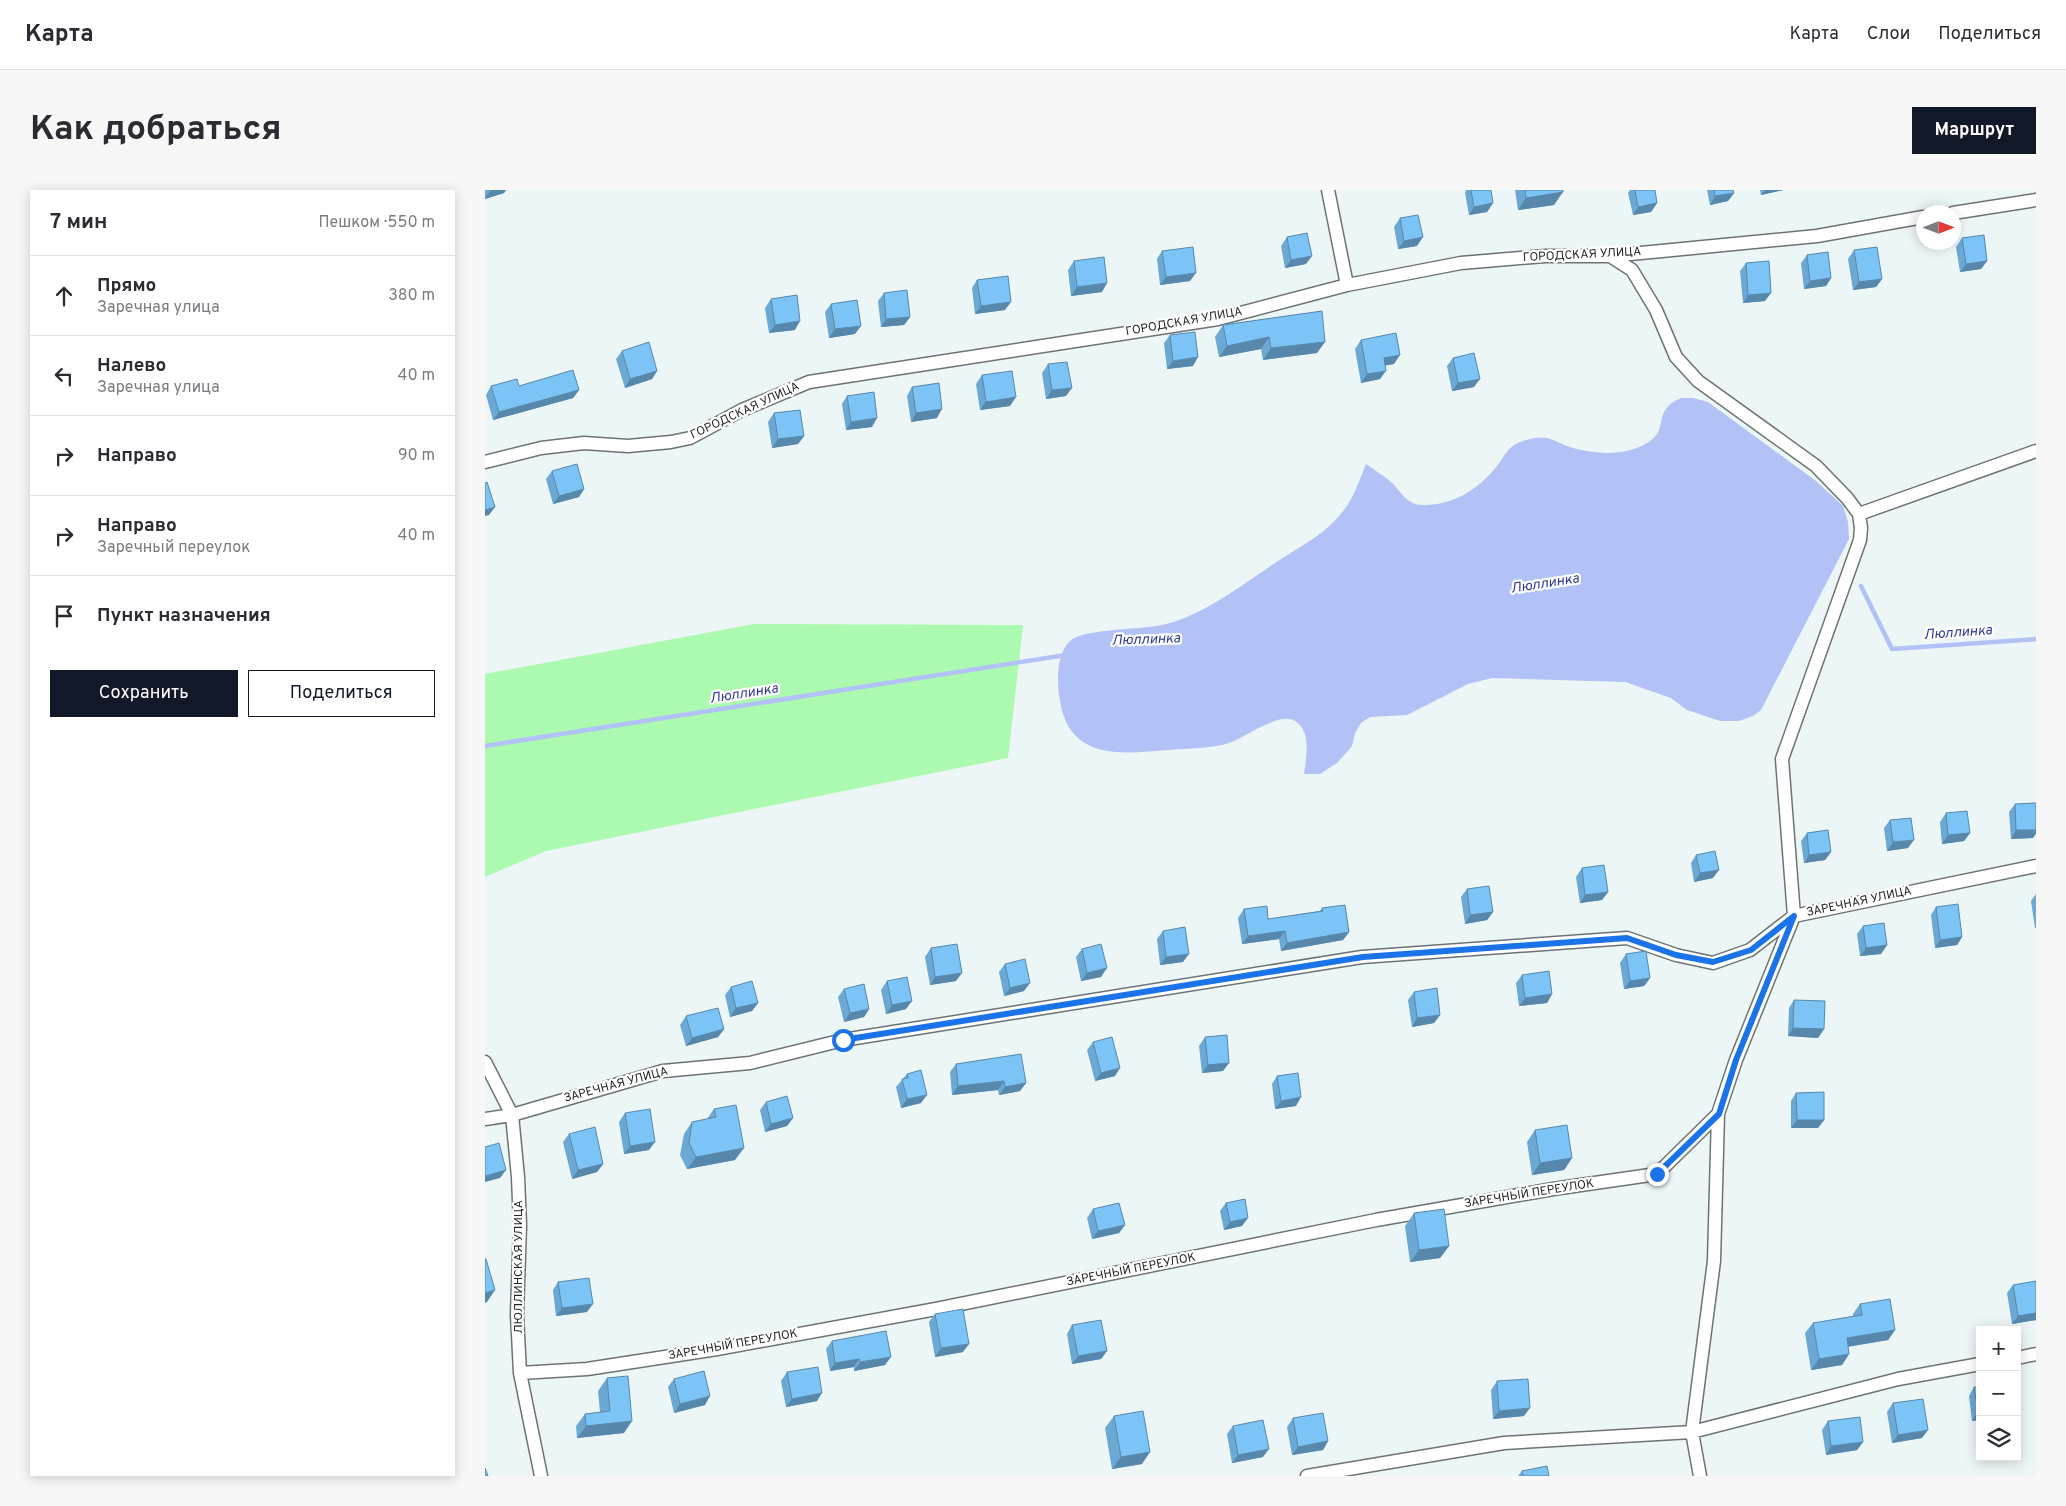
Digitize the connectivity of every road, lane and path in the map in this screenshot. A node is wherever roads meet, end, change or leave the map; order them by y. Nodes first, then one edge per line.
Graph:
1 (1328, 190) edge
2 (2036, 200) edge
3 (1961, 212) edge
4 (1916, 218) edge
5 (1610, 256) junction
6 (1347, 286) junction
7 (2036, 451) edge
8 (485, 462) edge
9 (1859, 514) junction
10 (2036, 866) edge
11 (1794, 916) junction
12 (485, 1062) edge
13 (1719, 1114) junction
14 (512, 1115) junction
15 (485, 1119) edge
16 (2036, 1354) edge
17 (2021, 1357) edge
18 (1976, 1365) edge
19 (520, 1373) junction
20 (1692, 1432) junction
21 (541, 1476) edge
22 (1307, 1476) edge
23 (1700, 1476) edge

1 - 6 street
2 - 3 street
4 - 5 street, ГОРОДСКАЯ УЛИЦА
5 - 6 street, ГОРОДСКАЯ УЛИЦА
5 - 9 street
6 - 8 street, ГОРОДСКАЯ УЛИЦА
7 - 9 street
9 - 11 street
10 - 11 street, ЗАРЕЧНАЯ УЛИЦА
11 - 13 street
11 - 14 street, ЗАРЕЧНАЯ УЛИЦА
12 - 14 street, ЛЮЛЛИНСКАЯ УЛИЦА
13 - 19 street, ЗАРЕЧНЫЙ ПЕРЕУЛОК
13 - 20 street
14 - 15 street, ЗАРЕЧНАЯ УЛИЦА
14 - 19 street, ЛЮЛЛИНСКАЯ УЛИЦА
16 - 17 street
18 - 20 street
19 - 21 street, ЛЮЛЛИНСКАЯ УЛИЦА
20 - 22 street
20 - 23 street

